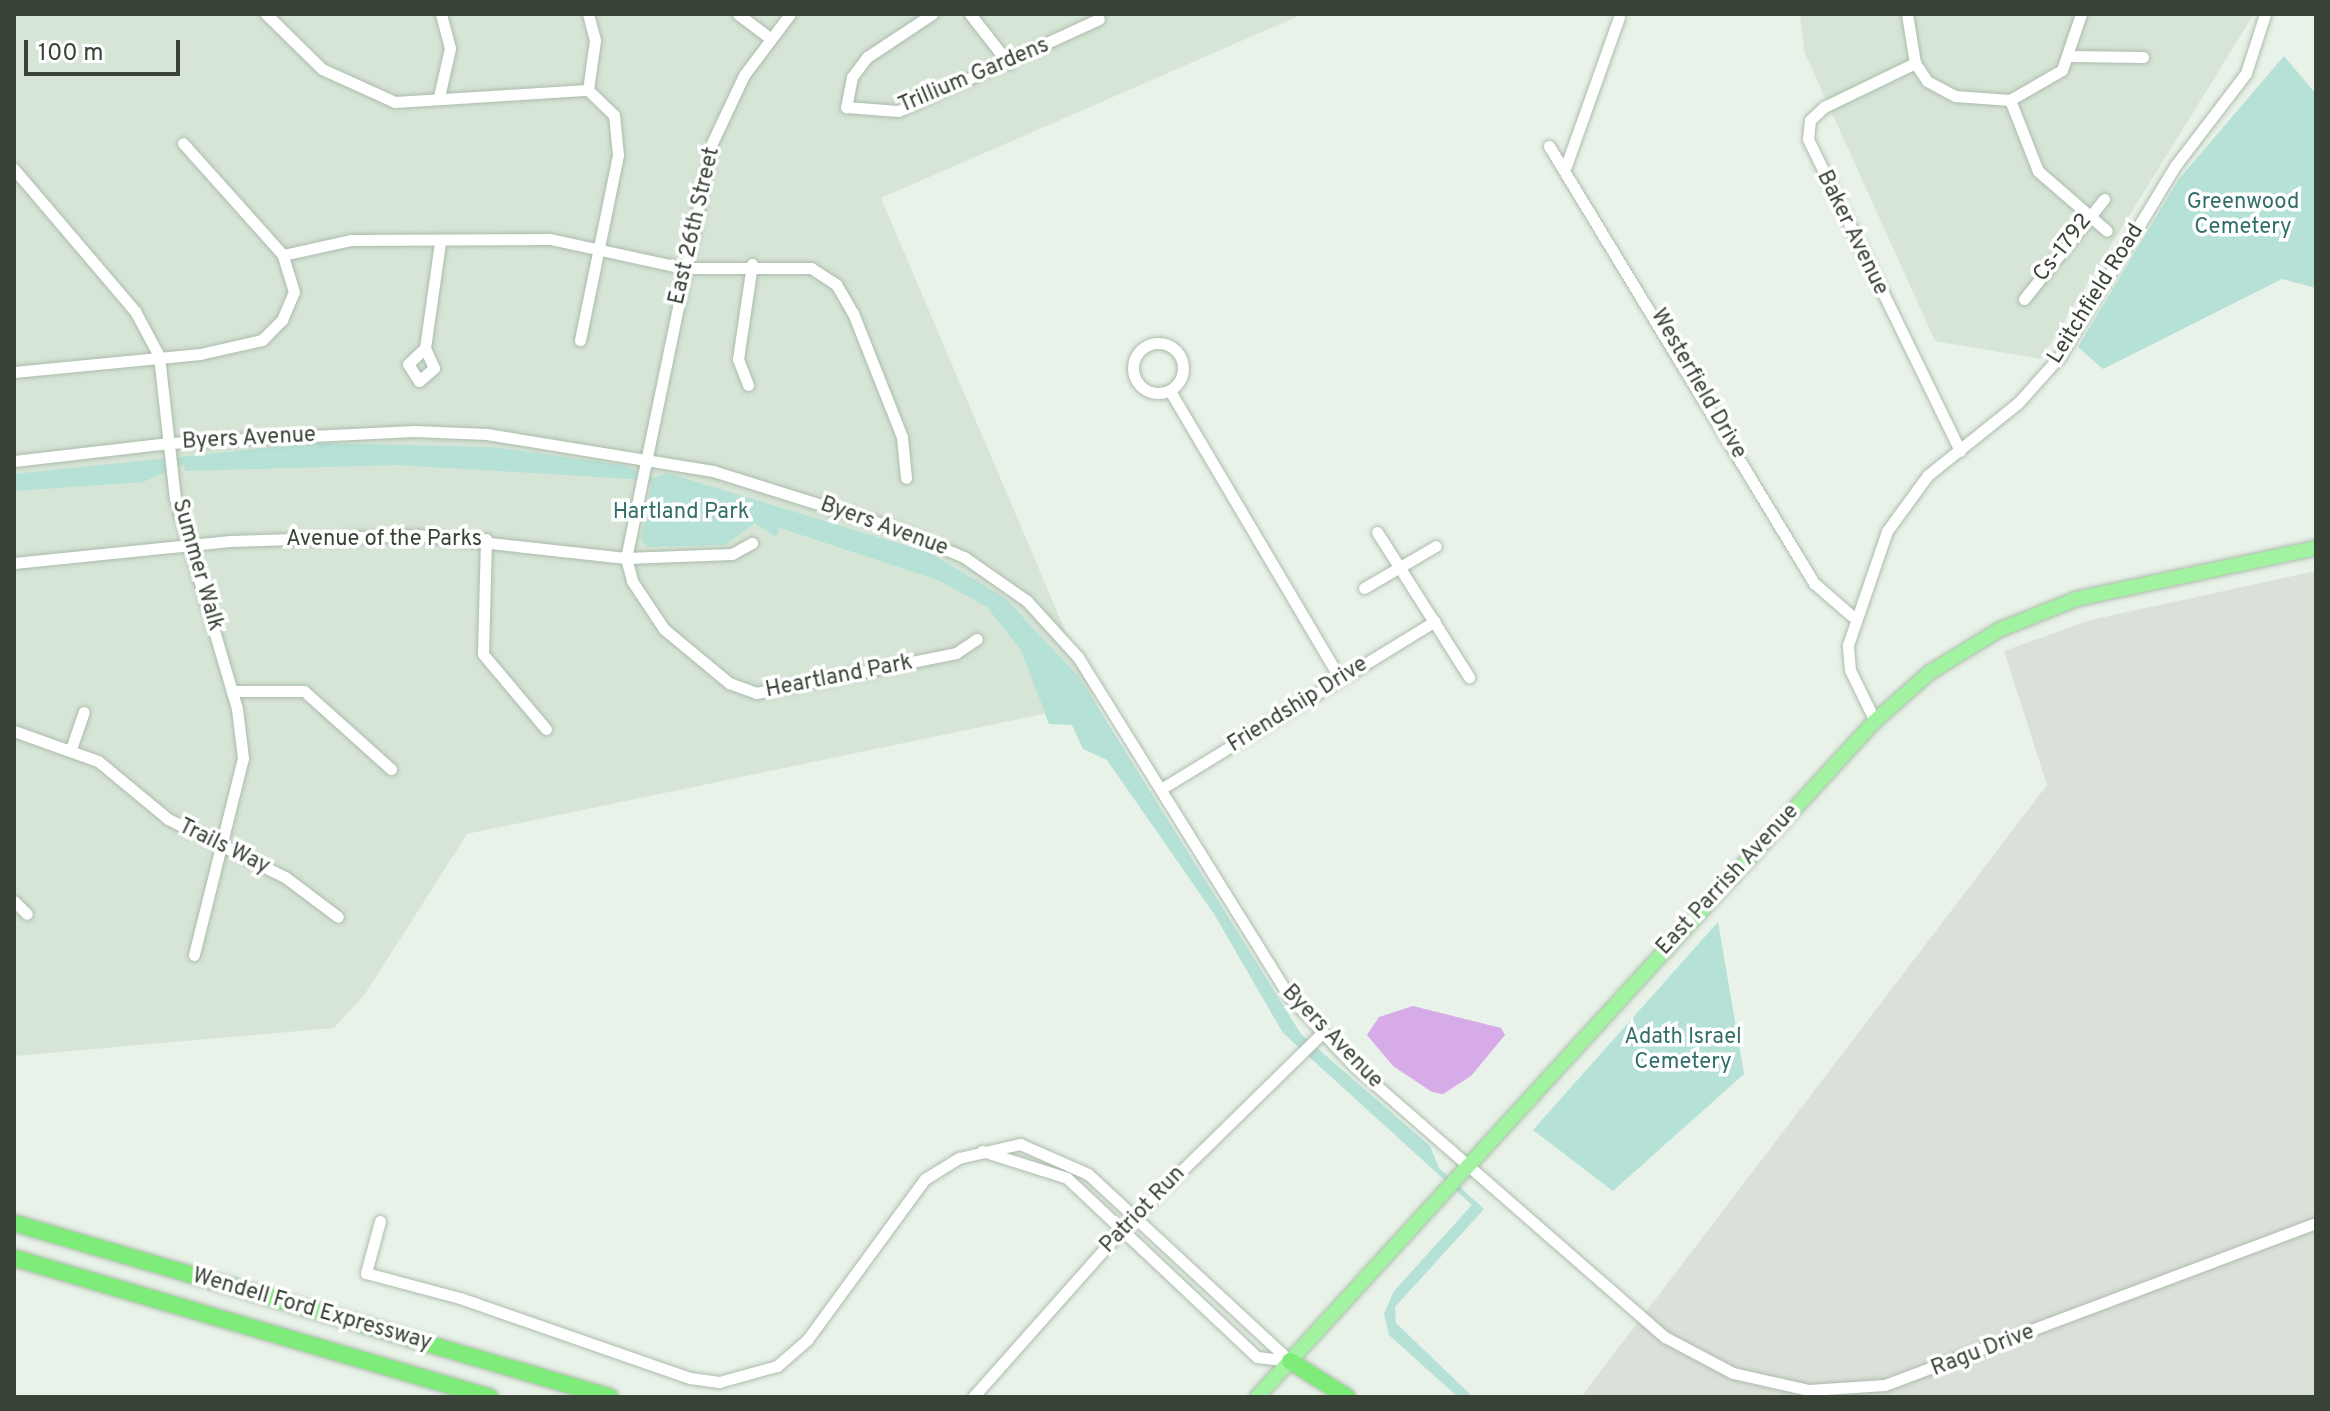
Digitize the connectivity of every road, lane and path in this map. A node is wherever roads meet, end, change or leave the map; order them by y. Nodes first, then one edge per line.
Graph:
1 (266, 14) edge
2 (441, 14) edge
3 (588, 14) edge
4 (738, 14) edge
5 (790, 14) edge
6 (932, 14) edge
7 (970, 14) edge
8 (1907, 14) edge
9 (2081, 14) edge
10 (2265, 14) edge
11 (1619, 17) dead end
12 (1099, 19) dead end
13 (770, 38) junction
14 (2070, 56) junction
15 (2143, 57) dead end
16 (1915, 63) junction
17 (1009, 64) junction
18 (588, 90) junction
19 (439, 97) junction
20 (2010, 100) junction
21 (183, 143) dead end
22 (1549, 146) dead end
23 (1566, 166) junction
24 (14, 169) edge
25 (2104, 199) dead end
26 (2086, 217) junction
27 (2107, 231) dead end
28 (440, 242) junction
29 (597, 250) junction
30 (283, 255) junction
31 (752, 264) junction
32 (683, 268) junction
33 (2024, 299) dead end
34 (580, 340) dead end
35 (425, 348) dead end
36 (159, 356) junction
37 (14, 372) edge
38 (748, 385) dead end
39 (1170, 391) junction
40 (169, 443) junction
41 (1960, 451) junction
42 (647, 457) junction
43 (14, 461) edge
44 (906, 478) dead end
45 (1377, 532) dead end
46 (486, 539) junction
47 (752, 543) dead end
48 (186, 545) junction
49 (1436, 546) dead end
50 (2316, 548) edge
51 (626, 558) junction
52 (14, 563) edge
53 (1400, 566) junction
54 (1364, 588) dead end
55 (1852, 616) junction
56 (1435, 621) junction
57 (977, 639) dead end
58 (1469, 677) dead end
59 (1340, 679) junction
60 (232, 691) junction
61 (84, 712) dead end
62 (1875, 721) junction
63 (546, 729) dead end
64 (14, 731) edge
65 (71, 749) junction
66 (391, 769) dead end
67 (1161, 789) junction
68 (220, 843) junction
69 (14, 901) edge
70 (27, 914) dead end
71 (338, 917) dead end
72 (194, 955) dead end
73 (1323, 1032) junction
74 (982, 1151) junction
75 (1468, 1165) junction
76 (1136, 1216) junction
77 (380, 1221) dead end
78 (14, 1223) edge
79 (2316, 1223) edge
80 (1123, 1228) junction
81 (14, 1258) edge
82 (1290, 1361) junction
83 (394, 1369) junction
84 (470, 1397) edge
85 (490, 1397) edge
86 (610, 1397) edge
87 (973, 1397) edge
88 (1257, 1397) edge
89 (1347, 1397) edge

1 - 19 street
2 - 19 street
3 - 18 street
4 - 13 street
5 - 13 street, East 26th Street
6 - 17 street, Trillium Gardens
7 - 17 street
8 - 16 street
9 - 14 street
10 - 41 street, Leitchfield Road
11 - 23 street
12 - 17 street, Trillium Gardens
13 - 32 street, East 26th Street
14 - 15 street
14 - 20 street
16 - 20 street
16 - 41 street, Baker Avenue
18 - 19 street
18 - 29 street
20 - 26 street
21 - 30 street
22 - 23 street, Westerfield Drive
23 - 55 street, Westerfield Drive
24 - 36 street, Summer Walk
25 - 26 street, Cs-1792
26 - 27 street
26 - 33 street, Cs-1792
28 - 29 street
28 - 30 street
28 - 35 street
29 - 32 street
29 - 34 street
30 - 36 street
31 - 32 street
31 - 38 street
31 - 44 street
32 - 42 street, East 26th Street
36 - 37 street
36 - 40 street, Summer Walk
39 - 39 street
39 - 59 street
40 - 42 street, Byers Avenue
40 - 43 street, Byers Avenue
40 - 48 street, Summer Walk
41 - 55 street, Leitchfield Road
42 - 51 street
42 - 67 street, Byers Avenue
45 - 53 street
46 - 48 street, Avenue of the Parks
46 - 51 street, Avenue of the Parks
46 - 63 street
47 - 51 street, Avenue of the Parks
48 - 52 street, Avenue of the Parks
48 - 60 street, Summer Walk
49 - 53 street
50 - 62 main road, East Parrish Avenue
51 - 57 street, Heartland Park
53 - 54 street
53 - 56 street
55 - 62 street, Leitchfield Road
56 - 58 street
56 - 59 street, Friendship Drive
59 - 67 street, Friendship Drive
60 - 66 street
60 - 68 street, Summer Walk
61 - 65 street
62 - 75 main road, East Parrish Avenue
64 - 65 street, Trails Way
65 - 68 street, Trails Way
67 - 73 street, Byers Avenue
68 - 71 street, Trails Way
68 - 72 street, Summer Walk
69 - 70 street
73 - 75 street, Byers Avenue
73 - 76 street, Patriot Run
74 - 76 street
74 - 77 street
74 - 80 street
75 - 79 street, Ragu Drive
75 - 82 main road, East Parrish Avenue
76 - 80 street, Patriot Run
76 - 82 street
78 - 86 highway, Wendell Ford Expressway
80 - 82 street
80 - 87 street, Patriot Run
81 - 83 highway, Wendell Ford Expressway
82 - 88 main road, East Parrish Avenue
82 - 89 highway
83 - 84 highway
83 - 85 highway, Wendell Ford Expressway

